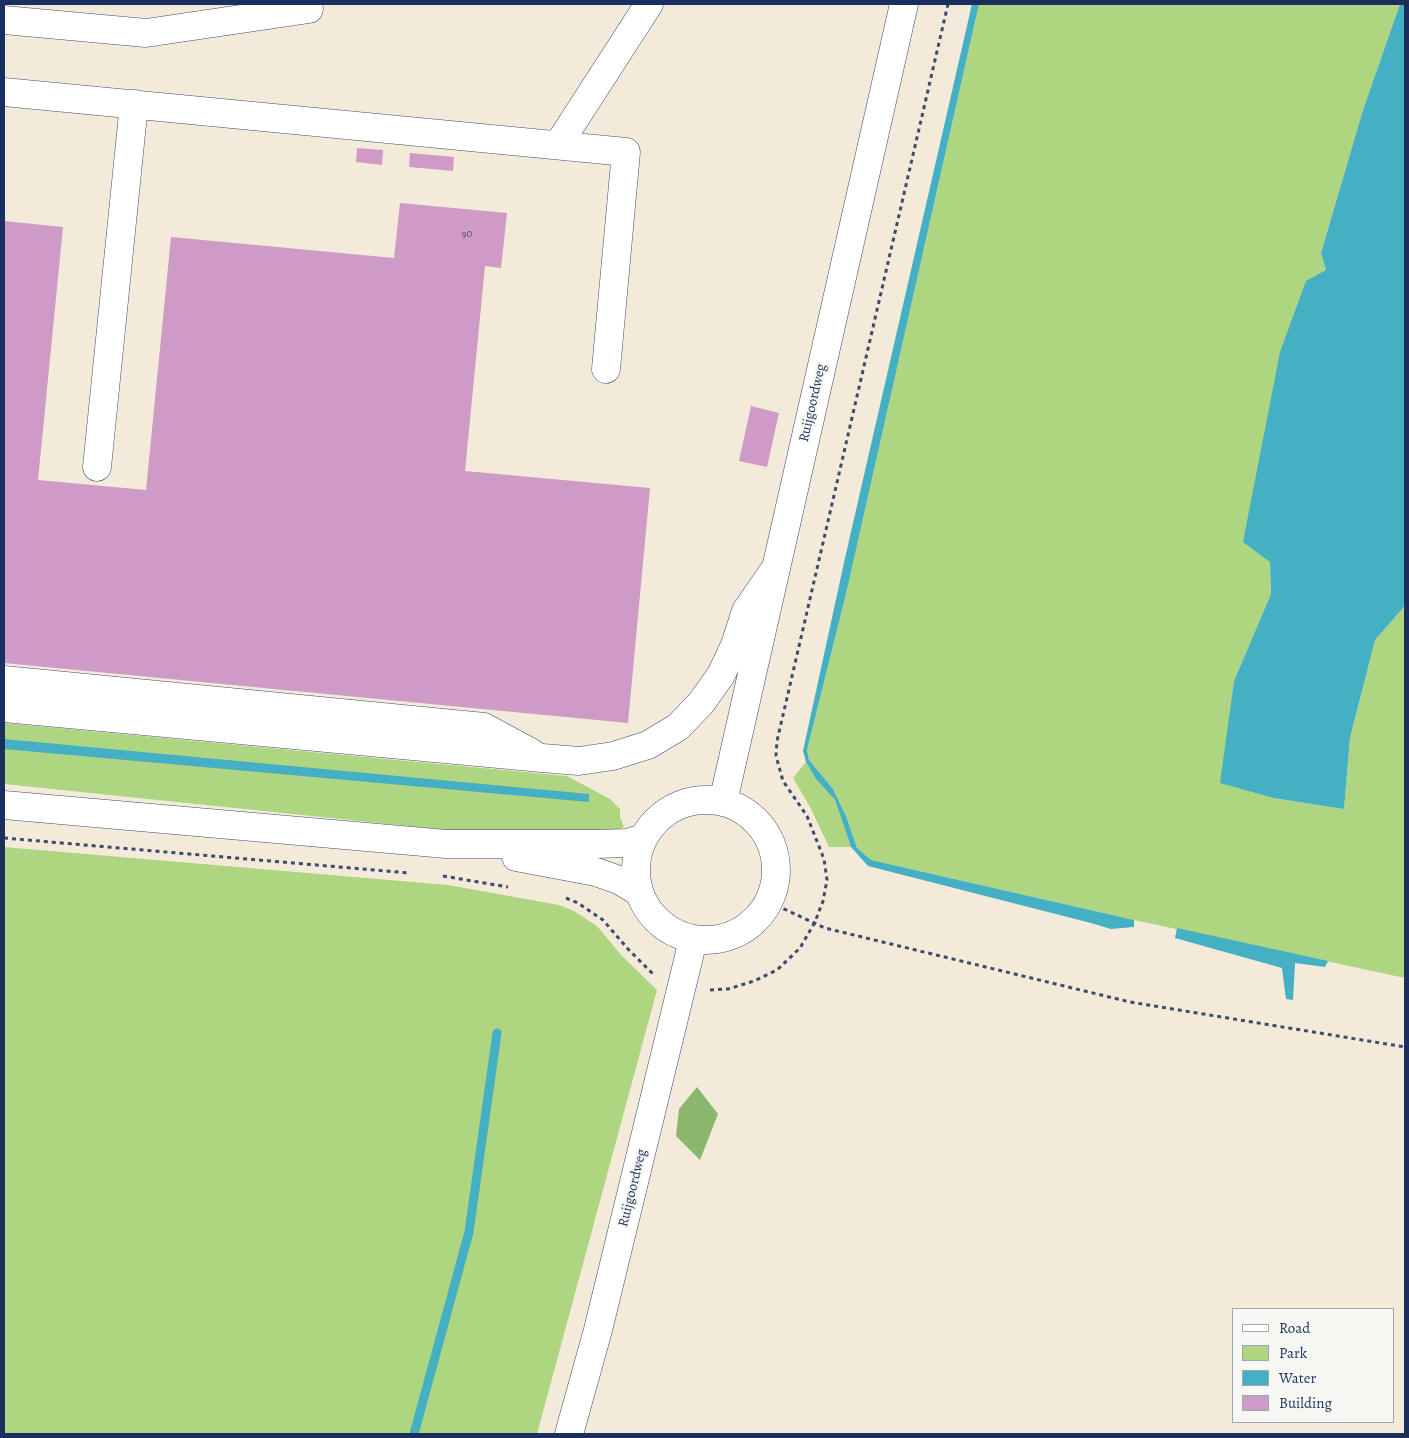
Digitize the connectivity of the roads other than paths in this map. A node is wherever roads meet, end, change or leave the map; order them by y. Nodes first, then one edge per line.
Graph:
1 (308, 4) edge
2 (650, 4) edge
3 (670, 4) edge
4 (904, 4) edge
5 (4, 20) edge
6 (628, 36) junction
7 (4, 92) edge
8 (134, 104) junction
9 (558, 145) junction
10 (606, 368) dead end
11 (97, 467) dead end
12 (775, 569) junction
13 (4, 680) edge
14 (4, 708) edge
15 (542, 758) junction
16 (723, 802) junction
17 (4, 805) edge
18 (643, 838) junction
19 (446, 844) junction
20 (639, 892) junction
21 (693, 940) junction
22 (569, 1434) edge

1 - 5 street
2 - 6 street
3 - 6 street
4 - 12 street, Ruijgoordweg
6 - 9 street
7 - 8 street
8 - 9 street
8 - 11 street
9 - 10 street
12 - 15 street
12 - 16 street, Ruijgoordweg
13 - 15 street
14 - 15 street
16 - 18 street
16 - 21 street
17 - 19 street
18 - 19 street
18 - 20 street
19 - 20 street
20 - 21 street
21 - 22 street, Ruijgoordweg

